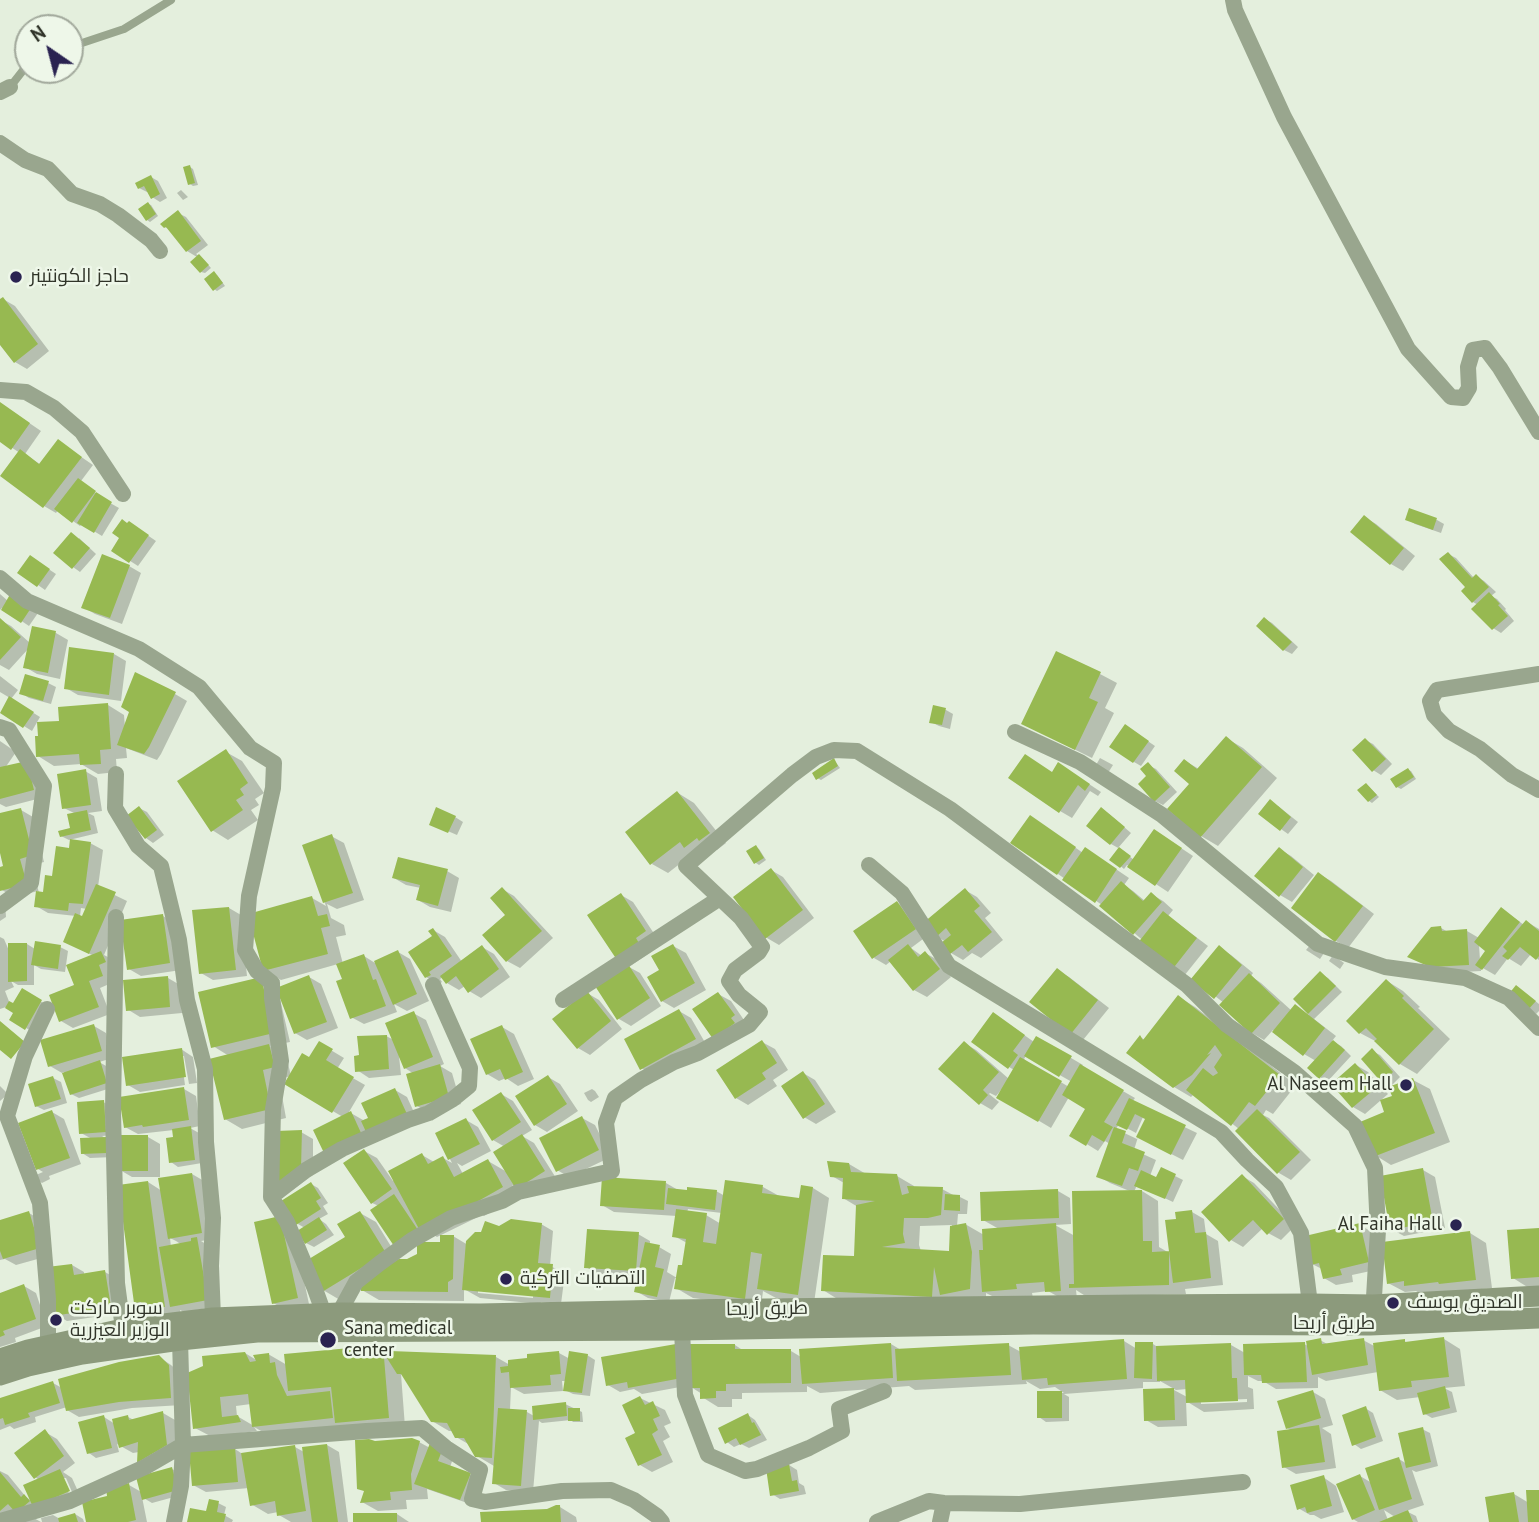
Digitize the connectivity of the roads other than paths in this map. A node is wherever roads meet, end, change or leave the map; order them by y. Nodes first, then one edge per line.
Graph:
1 (171, 0) edge
2 (1233, 0) edge
3 (84, 42) edge
4 (0, 143) edge
5 (160, 251) dead end
6 (0, 390) edge
7 (1539, 432) edge
8 (123, 494) dead end
9 (0, 578) edge
10 (1539, 674) edge
11 (0, 727) edge
12 (1015, 732) dead end
13 (116, 774) dead end
14 (1539, 790) edge
15 (869, 865) dead end
16 (720, 898) junction
17 (0, 906) edge
18 (116, 916) dead end
19 (433, 985) dead end
20 (563, 1000) dead end
21 (47, 1009) dead end
22 (1539, 1028) edge
23 (271, 1197) junction
24 (1539, 1296) edge
25 (1310, 1304) junction
26 (332, 1313) junction
27 (1373, 1315) junction
28 (212, 1318) junction
29 (1539, 1318) edge
30 (123, 1329) junction
31 (682, 1330) junction
32 (180, 1340) junction
33 (48, 1346) junction
34 (0, 1359) edge
35 (0, 1376) edge
36 (884, 1391) dead end
37 (183, 1445) junction
38 (1243, 1482) dead end
39 (944, 1503) junction
40 (0, 1521) edge
41 (174, 1522) edge
42 (662, 1522) edge
43 (877, 1522) edge
44 (940, 1522) edge

1 - 3 lane
2 - 7 street
4 - 5 street
6 - 8 street
9 - 23 street
10 - 14 street
11 - 17 street
12 - 22 street
13 - 28 street
15 - 25 street
16 - 20 street
16 - 26 street
16 - 27 street
18 - 30 street
19 - 23 street
21 - 33 street
23 - 26 street
24 - 27 main road, طريق أريحا
25 - 26 main road, طريق أريحا
25 - 27 main road, طريق أريحا
26 - 28 main road, طريق أريحا
27 - 29 main road, طريق أريحا
27 - 31 main road, طريق أريحا
28 - 30 main road, طريق أريحا
30 - 33 main road, طريق أريحا
31 - 32 main road, طريق أريحا
31 - 36 street
32 - 35 main road, طريق أريحا
32 - 37 street
33 - 34 main road, طريق أريحا
37 - 40 street
37 - 41 street
37 - 42 street
38 - 39 street
39 - 43 street
39 - 44 street

